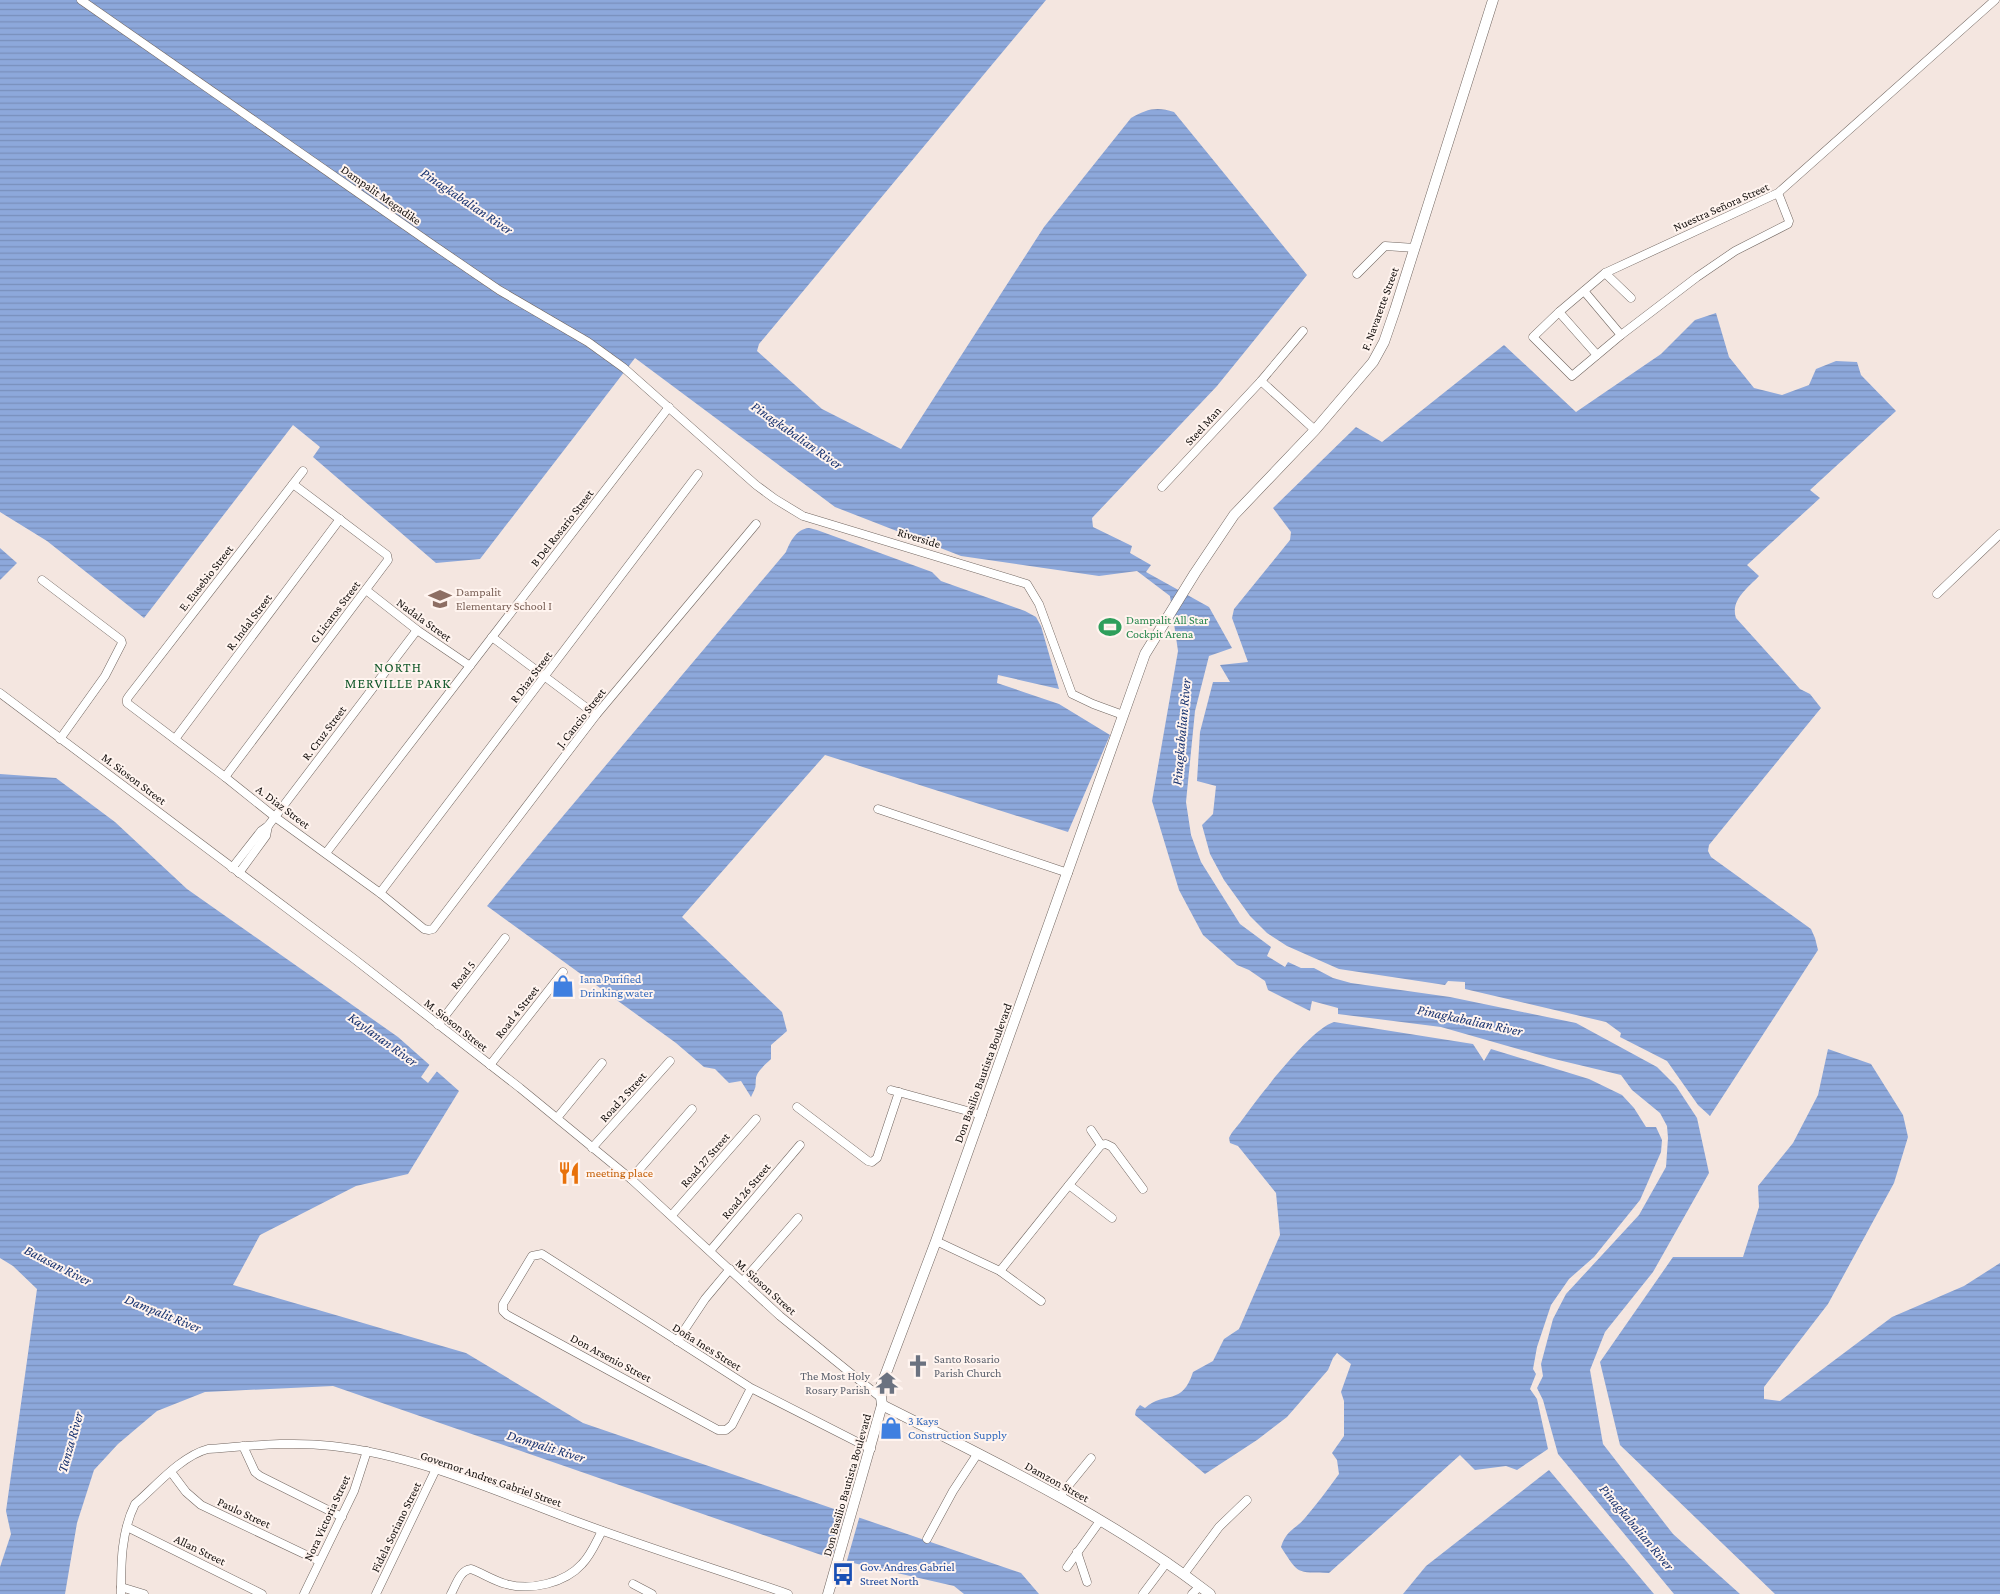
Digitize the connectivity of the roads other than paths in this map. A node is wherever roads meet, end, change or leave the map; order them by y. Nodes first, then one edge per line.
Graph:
1 (81, 0) edge
2 (1493, 0) edge
3 (1995, 0) edge
4 (1778, 193) junction
5 (1415, 248) junction
6 (1605, 273) junction
7 (1357, 274) dead end
8 (1584, 291) junction
9 (1630, 298) dead end
10 (1559, 312) junction
11 (1303, 331) dead end
12 (1621, 335) junction
13 (1597, 355) junction
14 (1261, 381) junction
15 (669, 407) junction
16 (1314, 430) junction
17 (303, 472) dead end
18 (698, 474) dead end
19 (293, 484) junction
20 (1162, 487) dead end
21 (340, 519) junction
22 (756, 524) dead end
23 (2000, 534) edge
24 (1195, 573) joint
25 (42, 580) dead end
26 (366, 590) junction
27 (1937, 594) dead end
28 (417, 630) junction
29 (492, 637) junction
30 (470, 666) junction
31 (544, 678) junction
32 (0, 693) edge
33 (127, 699) joint
34 (596, 715) junction
35 (1123, 715) junction
36 (60, 739) junction
37 (175, 739) junction
38 (225, 777) junction
39 (878, 808) dead end
40 (275, 817) junction
41 (326, 853) junction
42 (235, 870) junction
43 (1068, 873) junction
44 (380, 893) junction
45 (429, 930) joint
46 (505, 938) dead end
47 (563, 972) dead end
48 (438, 1025) junction
49 (670, 1061) dead end
50 (602, 1063) dead end
51 (490, 1066) junction
52 (797, 1107) dead end
53 (692, 1109) dead end
54 (982, 1114) junction
55 (557, 1118) junction
56 (756, 1119) dead end
57 (1091, 1130) dead end
58 (800, 1145) dead end
59 (1101, 1145) junction
60 (592, 1148) junction
61 (631, 1179) junction
62 (1069, 1185) junction
63 (1142, 1189) dead end
64 (672, 1215) junction
65 (798, 1218) dead end
66 (1112, 1218) dead end
67 (936, 1241) junction
68 (710, 1251) junction
69 (537, 1254) joint
70 (730, 1269) junction
71 (1000, 1271) junction
72 (743, 1281) junction
73 (1041, 1301) dead end
74 (677, 1341) junction
75 (751, 1388) junction
76 (881, 1401) junction
77 (243, 1446) junction
78 (871, 1449) junction
79 (367, 1451) junction
80 (978, 1454) junction
81 (1091, 1458) dead end
82 (436, 1469) junction
83 (170, 1472) junction
84 (1060, 1496) junction
85 (1247, 1500) dead end
86 (342, 1517) junction
87 (1100, 1521) junction
88 (127, 1527) junction
89 (602, 1531) junction
90 (927, 1540) dead end
91 (1077, 1552) junction
92 (319, 1561) junction
93 (1167, 1562) junction
94 (1067, 1567) dead end
95 (1184, 1574) junction
96 (1087, 1582) dead end
97 (633, 1584) dead end
98 (1200, 1586) junction
99 (121, 1590) edge
100 (144, 1594) edge
101 (262, 1594) edge
102 (304, 1594) edge
103 (376, 1594) edge
104 (451, 1594) edge
105 (652, 1594) edge
106 (788, 1594) edge
107 (828, 1594) edge
108 (1143, 1594) edge
109 (1192, 1594) edge
110 (1210, 1594) edge

1 - 15 street, Dampalit Megadike
2 - 5 main road, F. Navarette Street
3 - 4 street, Nuestra Señora Street
4 - 6 street, Nuestra Señora Street
4 - 12 street
5 - 7 street
5 - 16 main road, F. Navarette Street
6 - 8 street, Nuestra Señora Street
6 - 9 street
8 - 10 street, Nuestra Señora Street
8 - 12 street
10 - 13 street
10 - 13 street, Nuestra Señora Street
11 - 14 street, Steel Man
12 - 13 street
14 - 16 street
14 - 20 street, Steel Man
15 - 29 street, B Del Rosario Street
15 - 35 street, Riverside
16 - 24 main road, F. Navarette Street
17 - 19 street, E. Eusebio Street
18 - 31 street, R Diaz Street
19 - 21 street, G Licaros Street
19 - 33 street, E. Eusebio Street
21 - 26 street, G Licaros Street
21 - 37 street, R. Indal Street
22 - 34 street, J. Cancio Street
23 - 27 street
24 - 35 main road, Don Basilio Bautista Boulevard
25 - 36 street
26 - 28 street, Nadala Street
26 - 38 street, G Licaros Street
28 - 30 street, Nadala Street
28 - 40 street, R. Cruz Street
29 - 30 street, B Del Rosario Street
29 - 31 street
30 - 41 street, B Del Rosario Street
31 - 34 street
31 - 44 street, R Diaz Street
32 - 36 street, M. Sioson Street
33 - 37 street, A. Diaz Street
34 - 45 street, J. Cancio Street
35 - 43 main road, Don Basilio Bautista Boulevard
36 - 42 street, M. Sioson Street
37 - 38 street, A. Diaz Street
38 - 40 street, A. Diaz Street
39 - 43 street
40 - 41 street, A. Diaz Street
40 - 42 street, R. Cruz Street
41 - 44 street, A. Diaz Street
42 - 48 street, M. Sioson Street
43 - 54 main road, Don Basilio Bautista Boulevard
44 - 45 street, A. Diaz Street
46 - 48 street, Road 5
47 - 51 street, Road 4 Street
48 - 51 street, M. Sioson Street
49 - 60 street, Road 2 Street
50 - 55 street
51 - 55 street, M. Sioson Street
52 - 54 street
53 - 61 street
54 - 67 main road, Don Basilio Bautista Boulevard
55 - 60 street, M. Sioson Street
56 - 64 street, Road 27 Street
57 - 59 street
58 - 68 street, Road 26 Street
59 - 62 street
59 - 63 street
60 - 61 street, M. Sioson Street
61 - 64 street, M. Sioson Street
62 - 66 street
62 - 71 street
64 - 68 street, M. Sioson Street
65 - 72 street
67 - 71 street
67 - 76 main road, Don Basilio Bautista Boulevard
68 - 70 street, M. Sioson Street
69 - 74 street, Doña Ines Street
69 - 75 street, Don Arsenio Street
70 - 72 street, M. Sioson Street
70 - 74 street
71 - 73 street
72 - 76 street, M. Sioson Street
74 - 75 street, Doña Ines Street
75 - 78 street, Doña Ines Street
76 - 78 main road, Don Basilio Bautista Boulevard
76 - 80 main road, Damzon Street
77 - 79 street, Governor Andres Gabriel Street
77 - 83 street, Governor Andres Gabriel Street
77 - 86 street
78 - 107 main road, Don Basilio Bautista Boulevard
79 - 82 street, Governor Andres Gabriel Street
79 - 86 street, Nora Victoria Street
80 - 84 main road, Damzon Street
80 - 90 street
81 - 84 street
82 - 89 street, Governor Andres Gabriel Street
82 - 103 street, Fidela Soriano Street
83 - 88 street, Governor Andres Gabriel Street
83 - 92 street, Paulo Street
84 - 87 main road, Damzon Street
85 - 95 street
86 - 92 street, Nora Victoria Street
87 - 91 street
87 - 93 main road, Damzon Street
88 - 99 street, Governor Andres Gabriel Street
88 - 101 street, Allan Street
89 - 104 street
89 - 106 street, Governor Andres Gabriel Street
91 - 94 street
91 - 96 street
92 - 102 street, Nora Victoria Street
93 - 95 main road, Damzon Street
93 - 108 street
95 - 98 main road, Damzon Street
97 - 105 street
98 - 109 street
98 - 110 main road, Damzon Street
99 - 100 street

